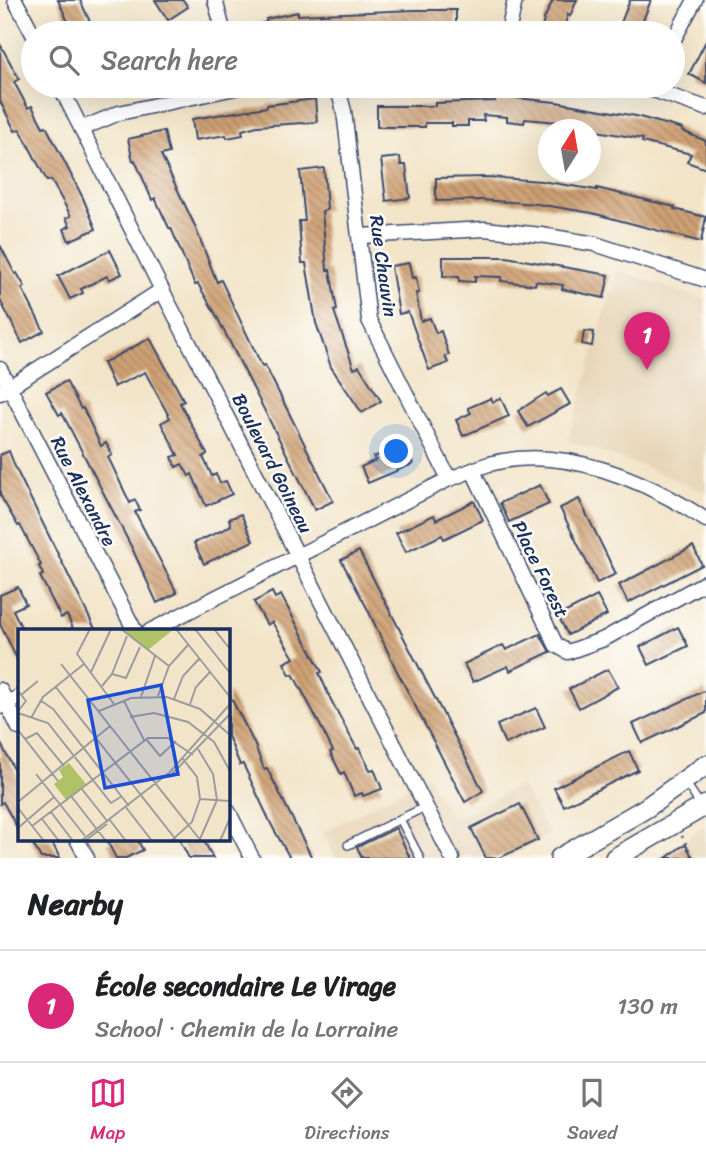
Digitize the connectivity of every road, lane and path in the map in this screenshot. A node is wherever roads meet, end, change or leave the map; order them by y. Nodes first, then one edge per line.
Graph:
1 (15, 0) edge
2 (215, 0) edge
3 (515, 0) edge
4 (695, 0) edge
5 (26, 21) edge
6 (221, 21) edge
7 (511, 21) edge
8 (684, 21) edge
9 (67, 98) edge
10 (186, 98) edge
11 (340, 98) edge
12 (682, 98) edge
13 (706, 108) edge
14 (83, 128) junction
15 (360, 236) junction
16 (706, 280) edge
17 (162, 290) junction
18 (0, 369) edge
19 (5, 391) edge
20 (473, 471) junction
21 (449, 478) junction
22 (706, 520) edge
23 (298, 554) junction
24 (706, 582) edge
25 (134, 629) edge
26 (154, 629) edge
27 (7, 700) edge
28 (18, 726) edge
29 (706, 765) edge
30 (684, 781) junction
31 (425, 807) junction
32 (705, 808) edge
33 (229, 813) edge
34 (400, 819) junction
35 (681, 836) dead end
36 (78, 841) edge
37 (348, 845) dead end
38 (87, 858) edge
39 (252, 858) edge
40 (420, 858) edge
41 (452, 858) edge
42 (559, 858) edge
43 (615, 858) edge
44 (693, 858) edge

1 - 5 street
2 - 6 street
3 - 7 street
4 - 8 street
9 - 14 street, Boulevard Goineau
10 - 14 street
11 - 15 street, Rue Chauvin
12 - 13 street
14 - 17 street, Boulevard Goineau
15 - 16 street
15 - 21 street, Rue Chauvin
17 - 19 street
17 - 23 street, Boulevard Goineau
18 - 19 street, Rue Alexandre
19 - 25 street, Rue Alexandre
20 - 21 street
20 - 22 street
20 - 24 street, Place Forest
21 - 23 street
23 - 26 street
23 - 31 street, Boulevard Goineau
27 - 28 street
29 - 30 street
30 - 32 lane
30 - 42 street
31 - 34 lane
31 - 41 street, Boulevard Goineau
32 - 43 street
33 - 39 street
34 - 37 lane
34 - 40 lane
35 - 44 path
36 - 38 street

